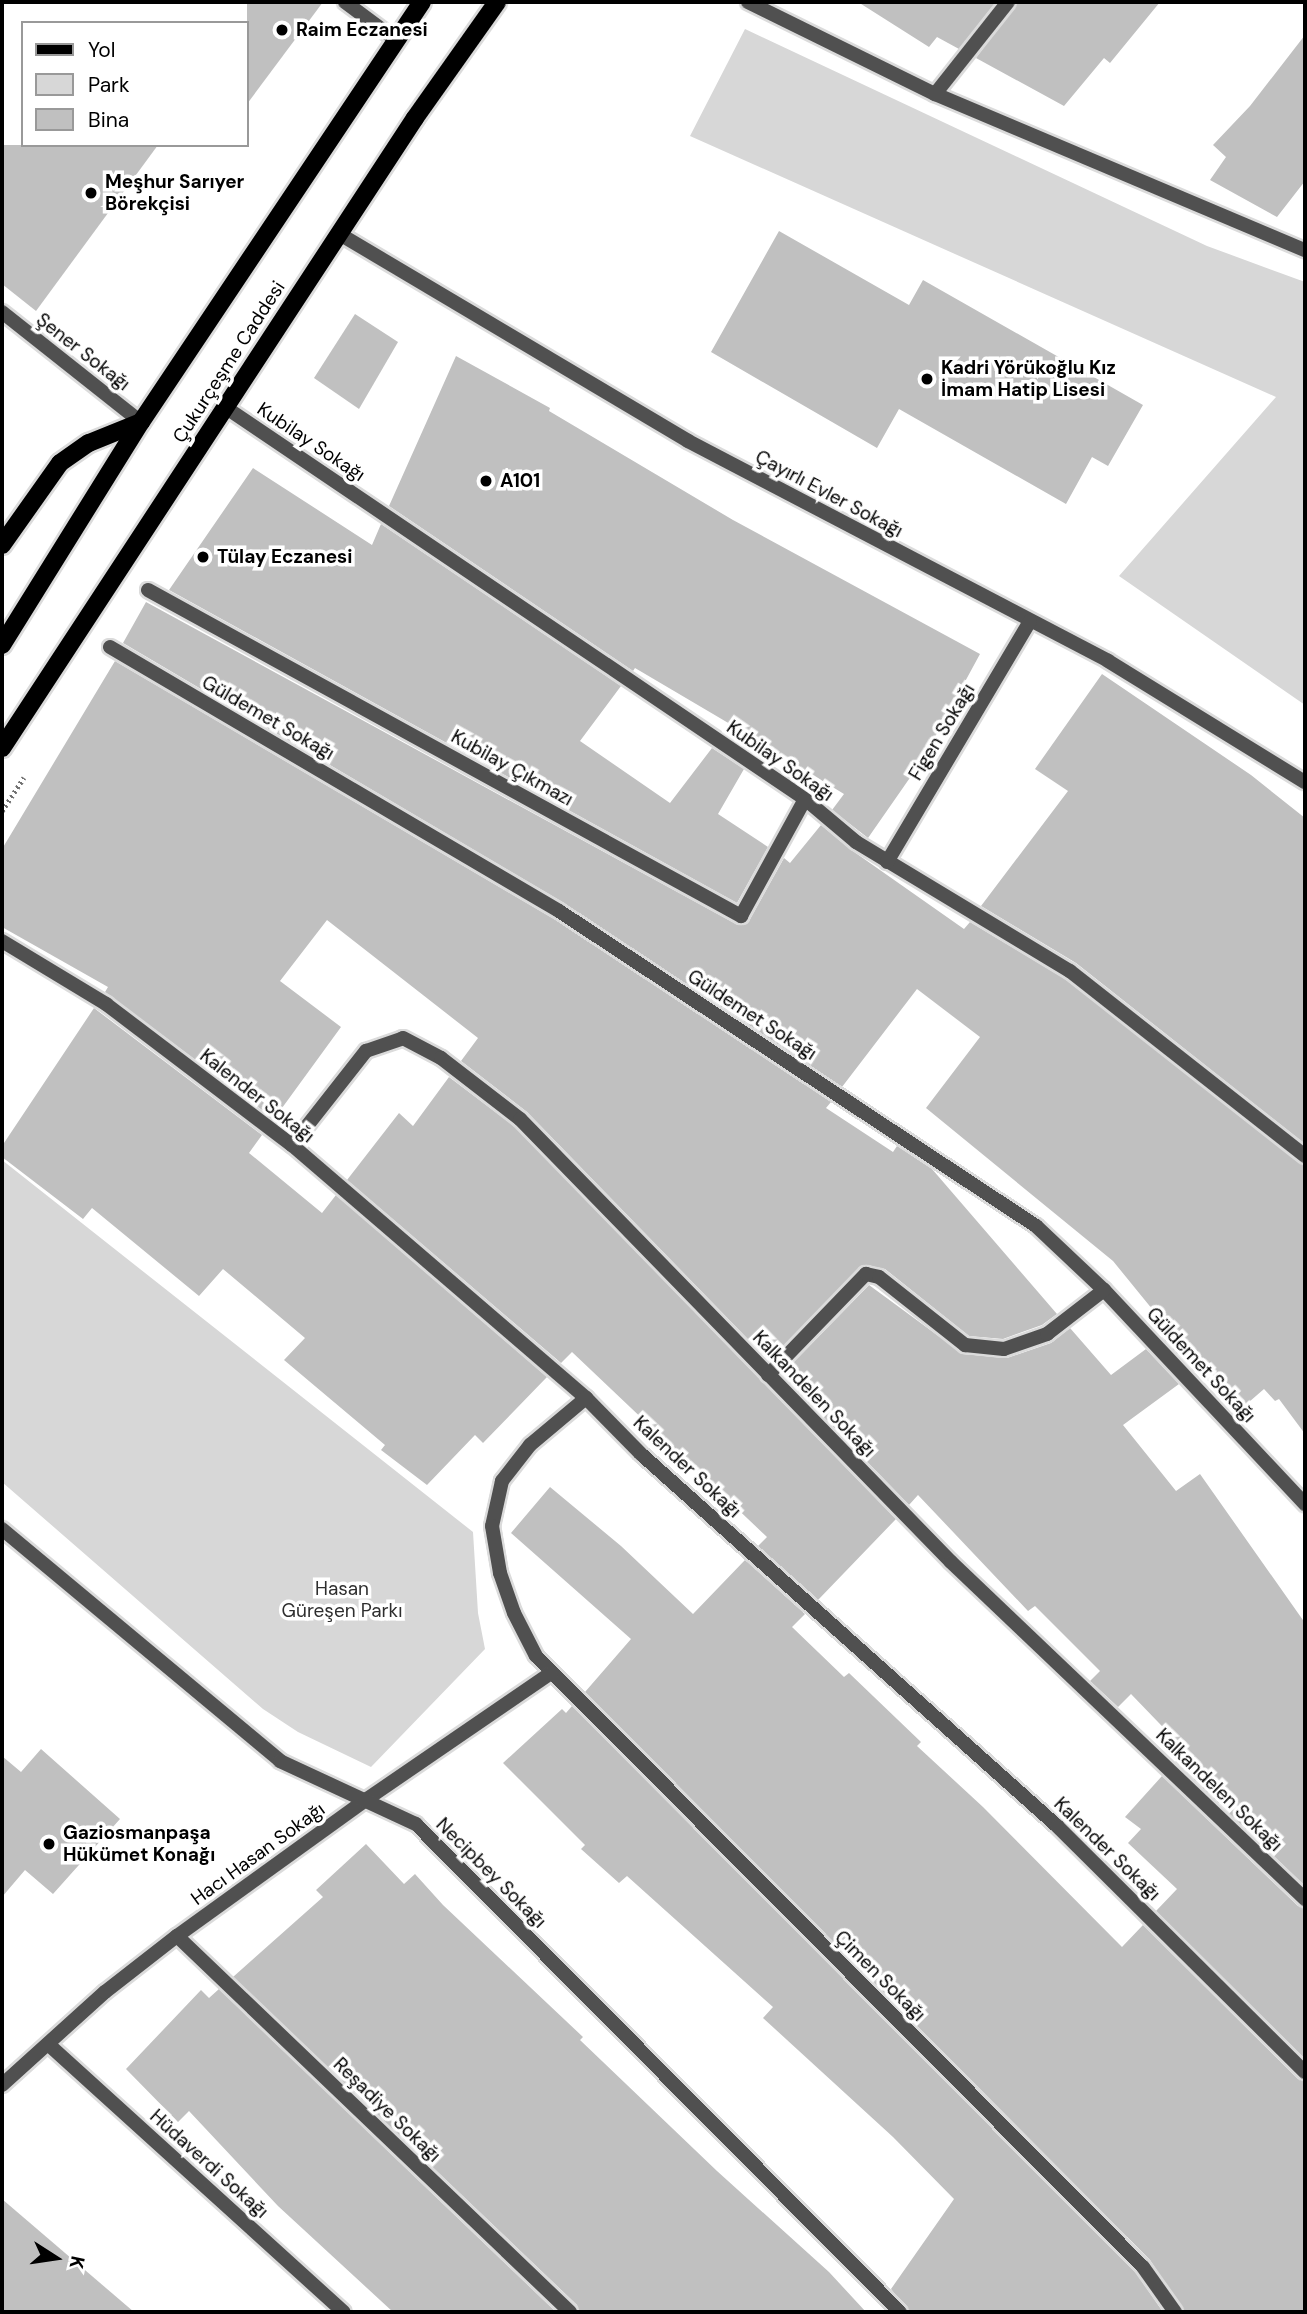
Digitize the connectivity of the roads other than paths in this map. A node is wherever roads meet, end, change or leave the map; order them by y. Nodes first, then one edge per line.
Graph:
1 (345, 2) edge
2 (422, 2) edge
3 (497, 2) edge
4 (748, 2) edge
5 (1007, 2) edge
6 (397, 40) junction
7 (934, 94) junction
8 (338, 233) junction
9 (1305, 250) edge
10 (2, 312) edge
11 (225, 407) junction
12 (141, 422) junction
13 (2, 545) edge
14 (148, 590) dead end
15 (1030, 621) junction
16 (2, 645) edge
17 (110, 647) dead end
18 (2, 748) edge
19 (1305, 782) edge
20 (805, 799) junction
21 (887, 862) junction
22 (2, 940) edge
23 (292, 1145) junction
24 (1305, 1156) edge
25 (1104, 1290) junction
26 (768, 1375) junction
27 (586, 1398) junction
28 (1305, 1504) edge
29 (2, 1529) edge
30 (551, 1673) junction
31 (367, 1799) junction
32 (1305, 1899) edge
33 (177, 1936) junction
34 (48, 2044) junction
35 (1305, 2072) edge
36 (2, 2085) edge
37 (344, 2312) edge
38 (570, 2312) edge
39 (900, 2312) edge
40 (1175, 2312) edge

1 - 6 street
2 - 6 main road, Çukurçeşme Caddesi
3 - 8 main road, Çukurçeşme Caddesi
4 - 7 street
5 - 7 street
6 - 12 main road, Çukurçeşme Caddesi
7 - 9 street
8 - 11 main road, Çukurçeşme Caddesi
8 - 15 street, Çayırlı Evler Sokağı
10 - 12 street, Şener Sokağı
11 - 18 main road, Çukurçeşme Caddesi
11 - 20 street, Kubilay Sokağı
12 - 13 main road
12 - 16 main road, Çukurçeşme Caddesi
14 - 20 street, Kubilay Çıkmazı
15 - 19 street, Çayırlı Evler Sokağı
15 - 21 street, Figen Sokağı
17 - 25 street, Güldemet Sokağı
20 - 21 street, Kubilay Sokağı
21 - 24 street, Kubilay Sokağı
22 - 23 street, Kalender Sokağı
23 - 26 street, Kalkandelen Sokağı
23 - 27 street, Kalender Sokağı
25 - 26 street
25 - 28 street, Güldemet Sokağı
26 - 32 street, Kalkandelen Sokağı
27 - 30 street, Çimen Sokağı
27 - 35 street, Kalender Sokağı
29 - 31 street, Necipbey Sokağı
30 - 31 street, Hacı Hasan Sokağı
30 - 40 street, Çimen Sokağı
31 - 33 street, Hacı Hasan Sokağı
31 - 39 street, Necipbey Sokağı
33 - 34 street, Hacı Hasan Sokağı
33 - 38 street, Reşadiye Sokağı
34 - 36 street, Hacı Hasan Sokağı
34 - 37 street, Hüdaverdi Sokağı

